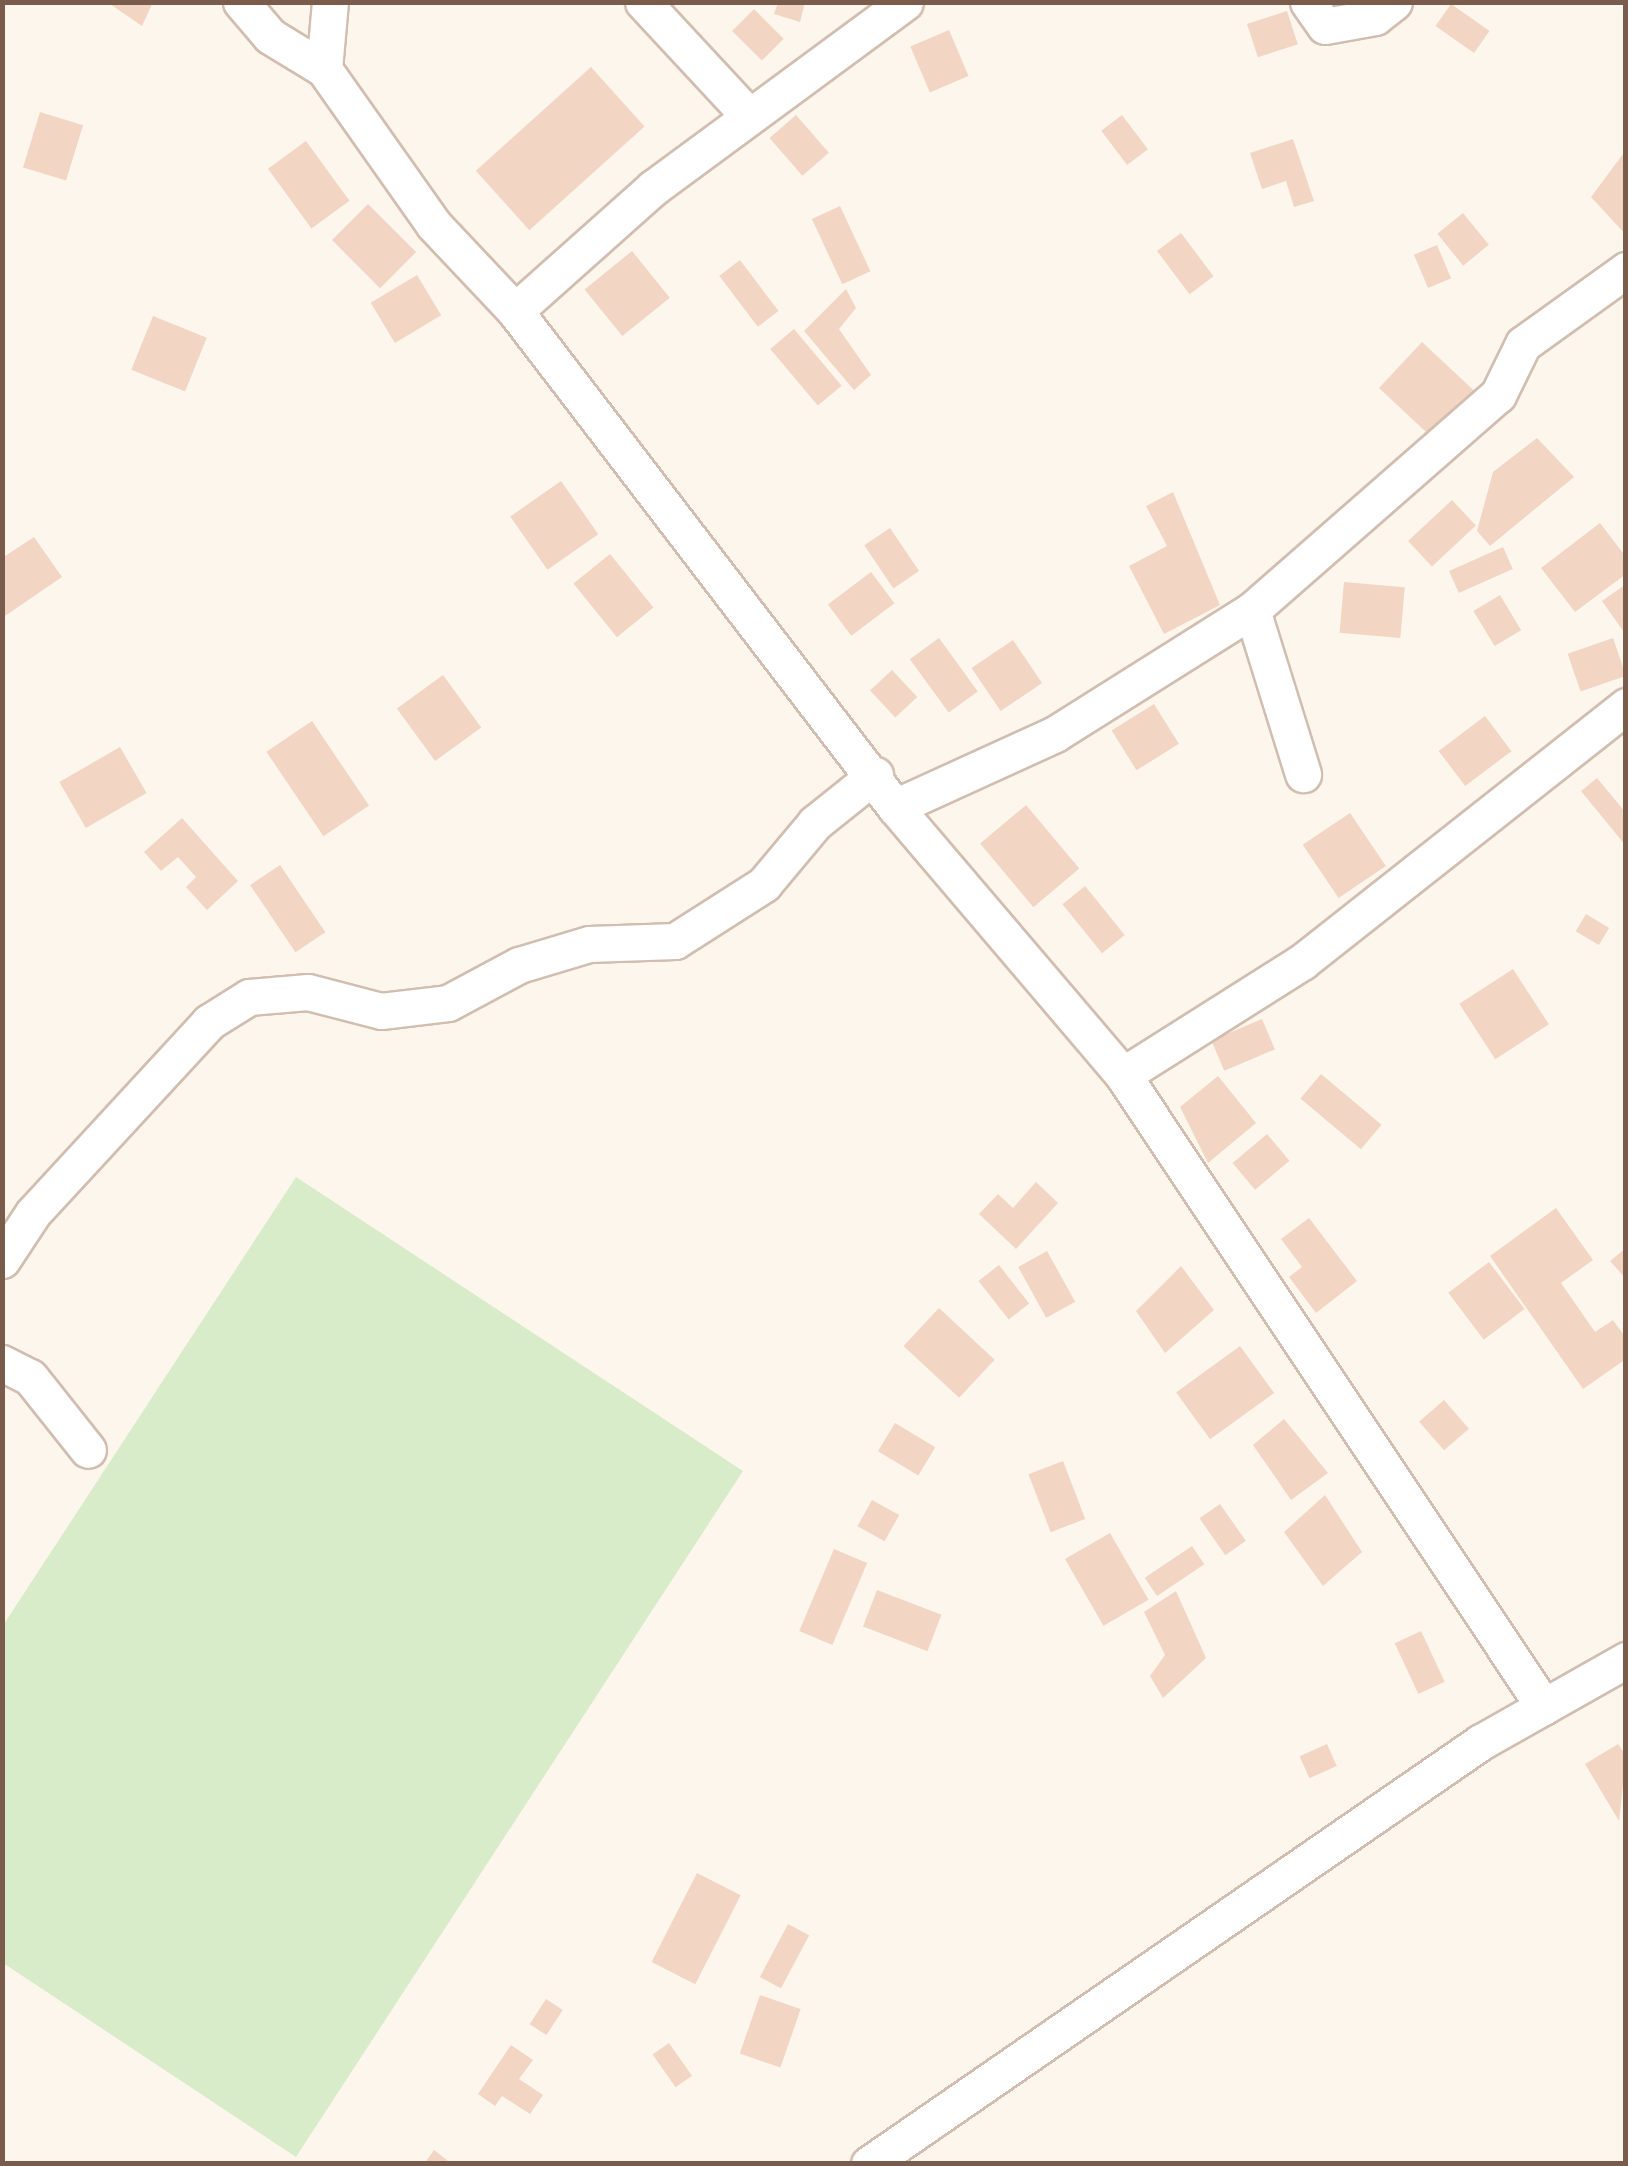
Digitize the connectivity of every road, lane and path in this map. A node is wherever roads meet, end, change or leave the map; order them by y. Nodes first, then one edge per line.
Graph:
1 (241, 2) edge
2 (330, 2) edge
3 (643, 2) edge
4 (905, 2) edge
5 (1308, 2) edge
6 (1394, 2) edge
7 (324, 70) junction
8 (749, 116) junction
9 (1626, 270) edge
10 (514, 310) junction
11 (1252, 610) junction
12 (1626, 706) edge
13 (1303, 774) dead end
14 (875, 776) junction
15 (894, 807) junction
16 (1123, 1075) junction
17 (2, 1260) edge
18 (2, 1363) edge
19 (88, 1450) dead end
20 (1626, 1660) edge
21 (1544, 1707) junction
22 (869, 2164) edge

1 - 7 street
2 - 7 street
3 - 8 street
4 - 8 street
5 - 6 street
7 - 10 street
8 - 10 street
9 - 11 street
10 - 14 street
11 - 13 street
11 - 15 street
12 - 16 street
14 - 15 street
14 - 17 street
15 - 16 street
16 - 21 street
18 - 19 street
20 - 21 street
21 - 22 street

